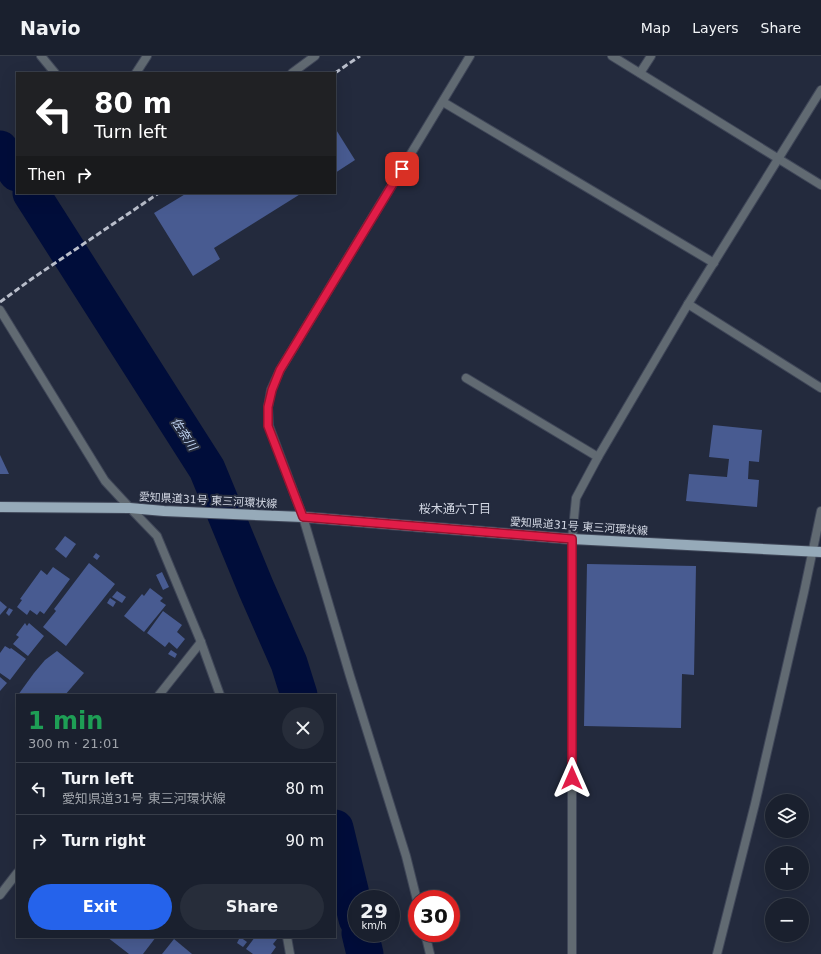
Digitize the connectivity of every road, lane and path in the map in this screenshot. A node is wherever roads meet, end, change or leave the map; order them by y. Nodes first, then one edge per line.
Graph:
1 (41, 56) edge
2 (147, 56) edge
3 (315, 56) edge
4 (470, 56) edge
5 (612, 56) edge
6 (651, 56) edge
7 (54, 72) edge
8 (137, 72) edge
9 (293, 72) edge
10 (640, 73) junction
11 (821, 90) edge
12 (443, 102) junction
13 (778, 159) junction
14 (821, 185) edge
15 (714, 263) junction
16 (688, 304) junction
17 (0, 310) edge
18 (466, 378) dead end
19 (821, 388) edge
20 (598, 457) junction
21 (0, 507) edge
22 (130, 508) junction
23 (821, 511) edge
24 (303, 517) junction
25 (572, 539) junction
26 (817, 552) edge
27 (201, 642) junction
28 (160, 694) edge
29 (220, 694) edge
30 (16, 874) edge
31 (414, 890) edge
32 (0, 895) edge
33 (287, 938) edge
34 (427, 942) edge
35 (290, 954) edge
36 (430, 954) edge
37 (572, 954) edge
38 (716, 954) edge

1 - 7 street
2 - 8 street
3 - 9 street
4 - 12 street
5 - 10 street
6 - 10 street
10 - 13 street
11 - 13 street
12 - 15 street
12 - 24 street
13 - 14 street
13 - 15 street
15 - 16 street
16 - 19 street
16 - 20 street
17 - 22 street
18 - 20 street
20 - 25 street
21 - 22 main road, 愛知県道31号 東三河環状線
22 - 24 main road, 愛知県道31号 東三河環状線
22 - 27 street
23 - 26 street
24 - 25 main road, 愛知県道31号 東三河環状線
24 - 31 street
25 - 26 main road, 愛知県道31号 東三河環状線
25 - 37 street
26 - 38 street
27 - 28 street
27 - 29 street
30 - 32 street
33 - 35 street
34 - 36 street

